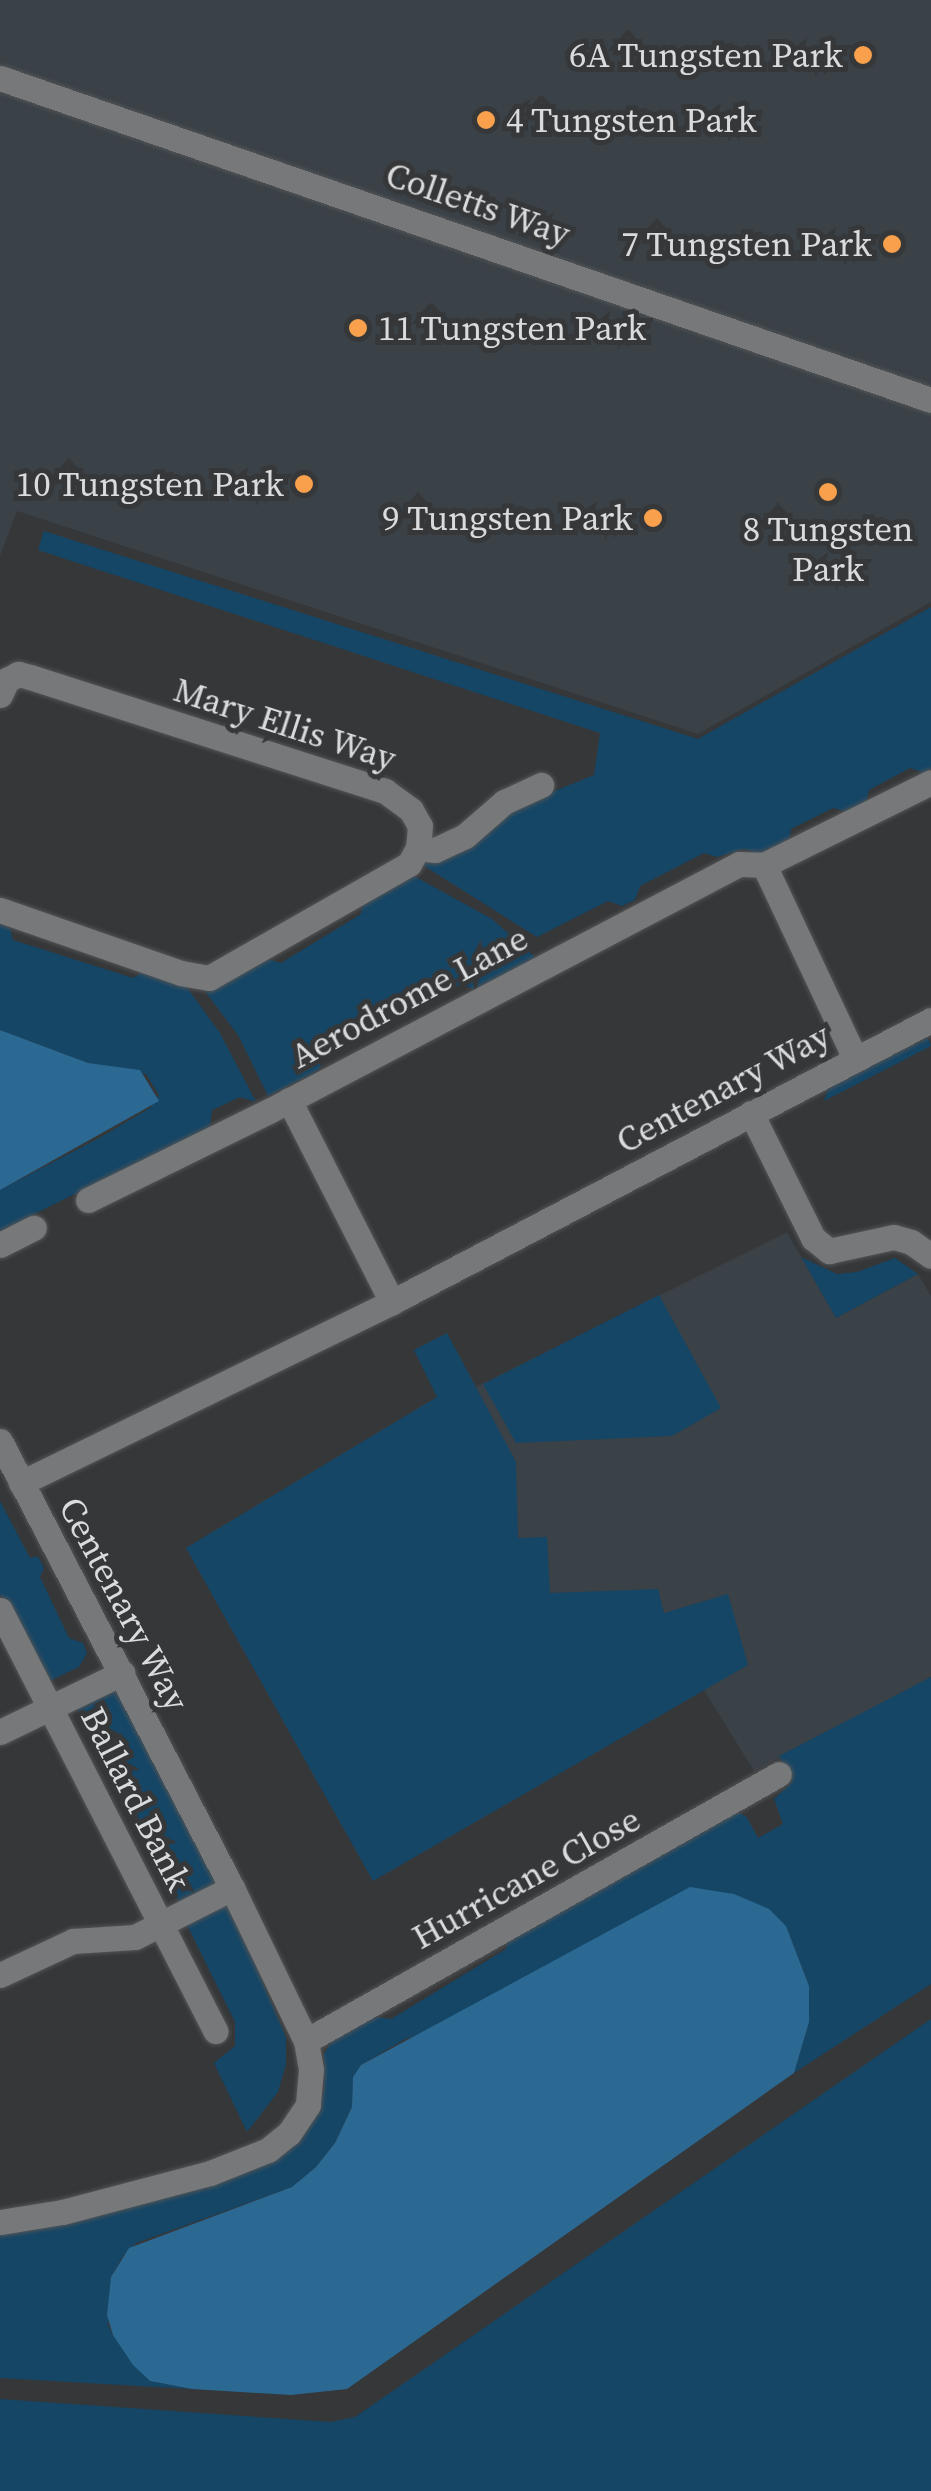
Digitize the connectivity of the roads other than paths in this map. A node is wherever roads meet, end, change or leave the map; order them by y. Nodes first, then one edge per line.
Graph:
1 (0, 78) edge
2 (931, 400) edge
3 (0, 696) edge
4 (931, 782) edge
5 (541, 785) dead end
6 (418, 848) junction
7 (764, 865) junction
8 (0, 910) edge
9 (931, 1020) edge
10 (855, 1058) junction
11 (288, 1100) junction
12 (751, 1112) junction
13 (88, 1200) dead end
14 (34, 1228) dead end
15 (0, 1245) edge
16 (931, 1256) edge
17 (392, 1302) junction
18 (0, 1441) edge
19 (21, 1483) junction
20 (0, 1610) edge
21 (122, 1673) junction
22 (50, 1706) junction
23 (0, 1732) edge
24 (778, 1774) dead end
25 (232, 1888) junction
26 (161, 1923) junction
27 (0, 1975) edge
28 (216, 2030) dead end
29 (306, 2041) junction
30 (0, 2222) edge

1 - 2 street, Colletts Way
3 - 6 street, Mary Ellis Way
4 - 7 street, Aerodrome Lane
5 - 6 street
6 - 8 street
7 - 10 street
7 - 11 street, Aerodrome Lane
9 - 10 street, Centenary Way
10 - 12 street, Centenary Way
11 - 13 street, Aerodrome Lane
11 - 17 street
12 - 16 street
12 - 17 street, Centenary Way
14 - 15 street
17 - 19 street, Centenary Way
18 - 19 street
19 - 21 street, Centenary Way
20 - 22 street, Ballard Bank
21 - 22 street
21 - 25 street, Centenary Way
22 - 23 street
22 - 26 street, Ballard Bank
24 - 29 street, Hurricane Close
25 - 26 street
25 - 29 street, Centenary Way
26 - 27 street
26 - 28 street, Ballard Bank
29 - 30 street, Centenary Way

